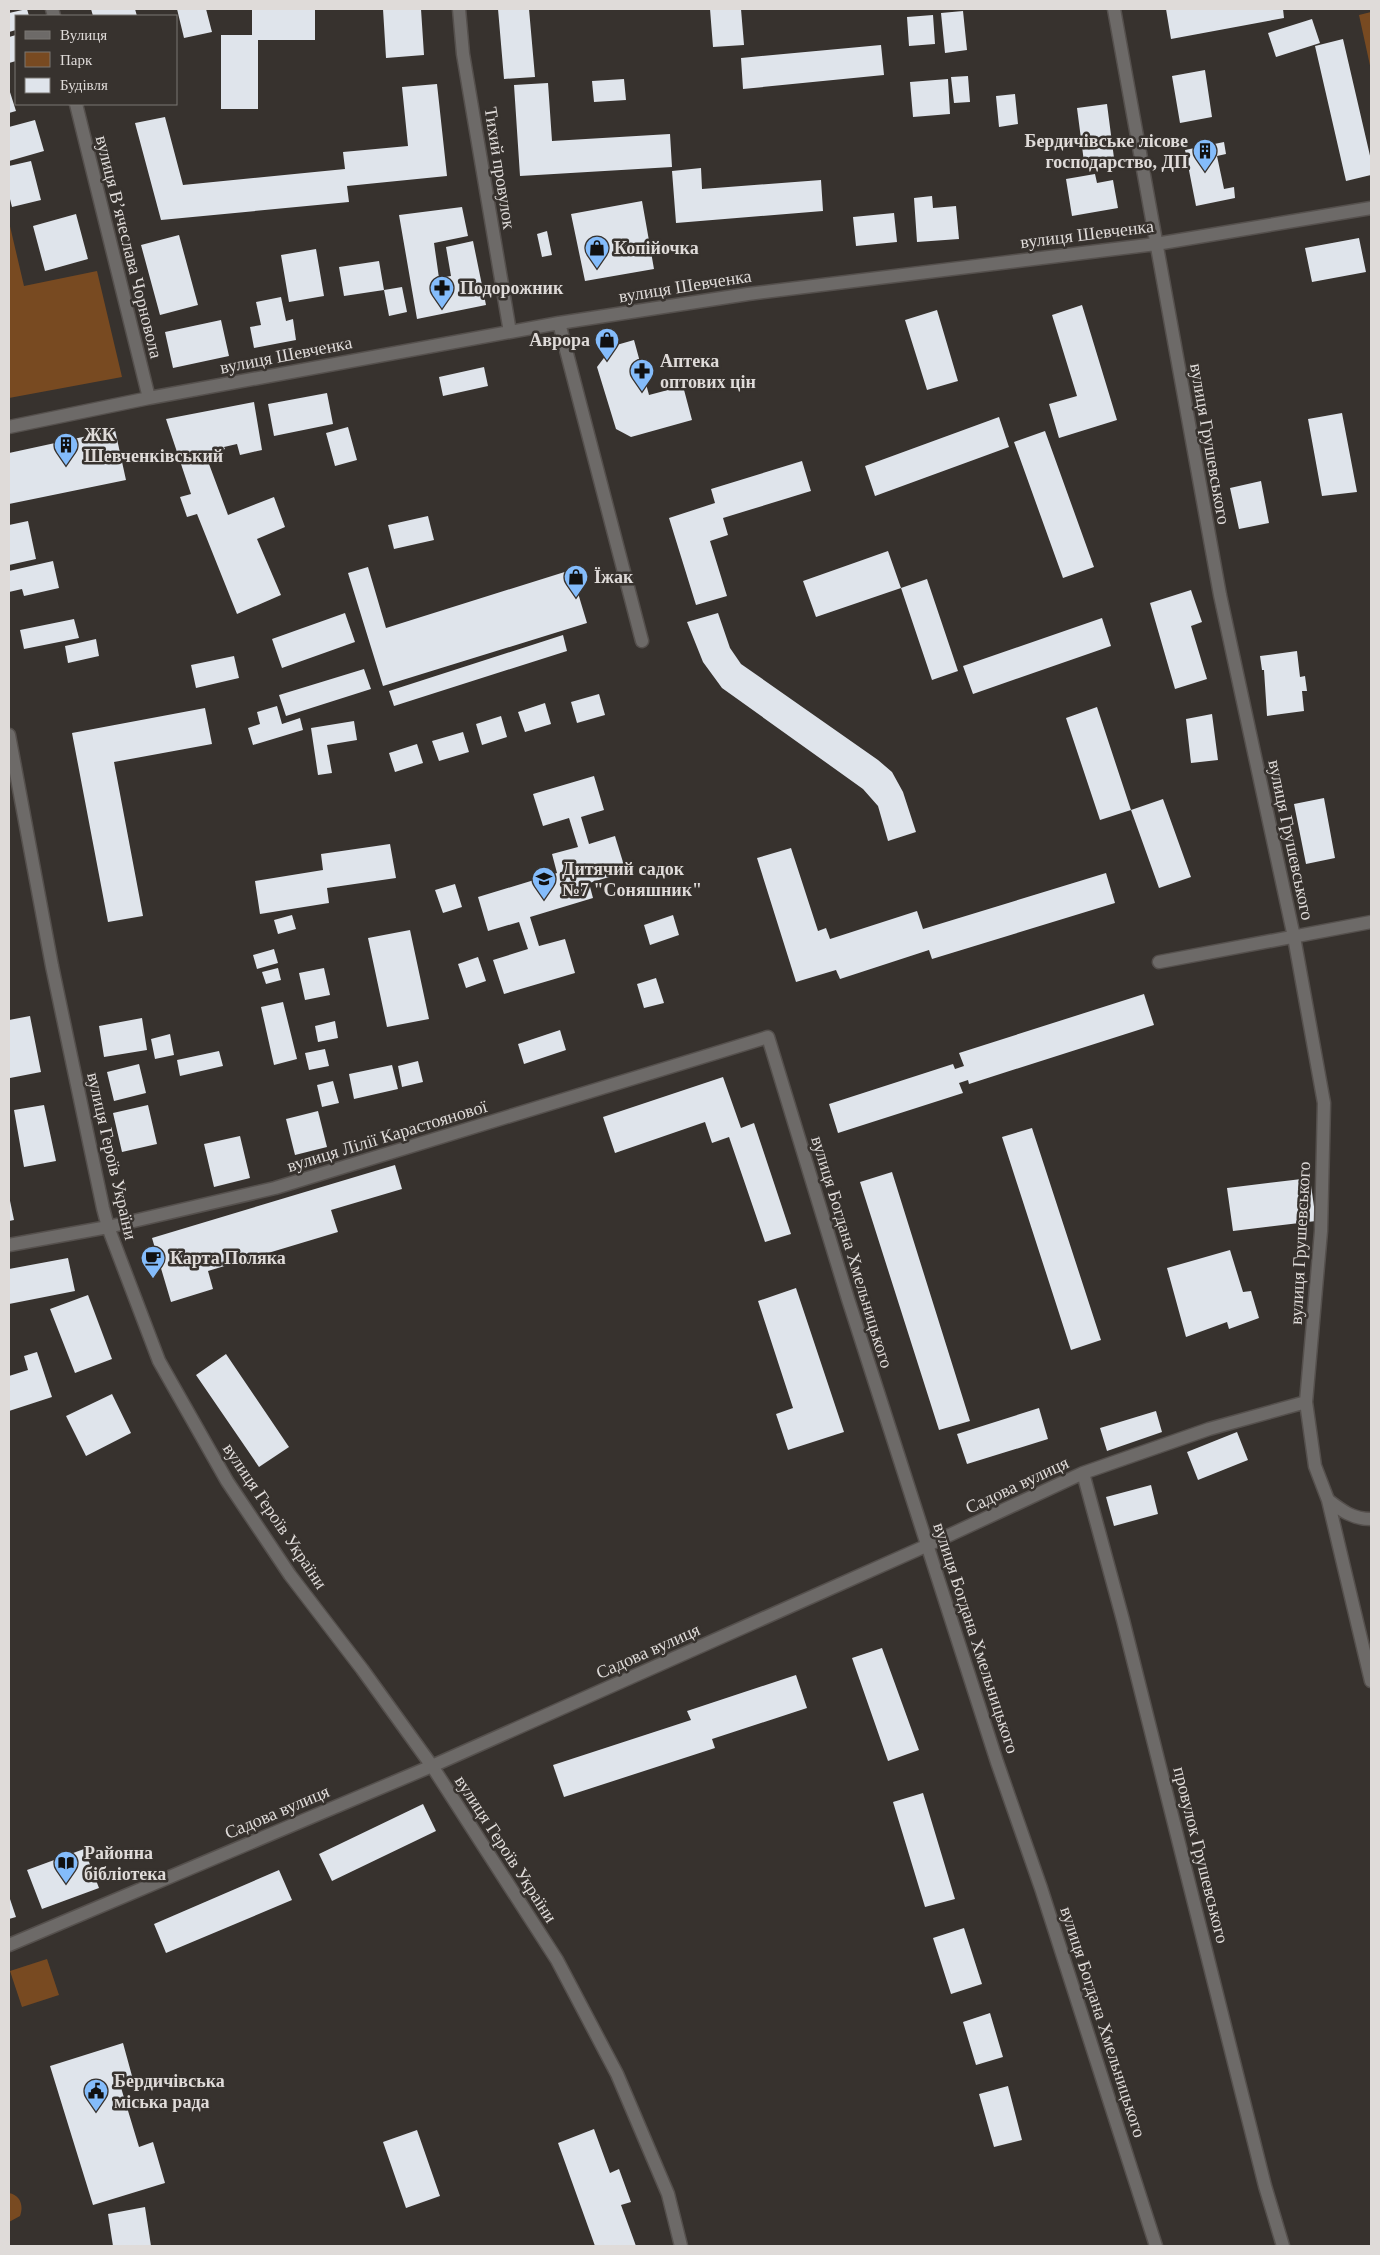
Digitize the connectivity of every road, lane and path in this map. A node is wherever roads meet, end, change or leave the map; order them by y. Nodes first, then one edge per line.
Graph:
1 (459, 9) edge
2 (1114, 9) edge
3 (76, 105) edge
4 (1371, 208) edge
5 (1156, 244) junction
6 (559, 323) junction
7 (510, 332) junction
8 (149, 398) junction
9 (9, 427) edge
10 (642, 642) dead end
11 (9, 735) edge
12 (1371, 922) edge
13 (1294, 937) junction
14 (1159, 962) dead end
15 (768, 1038) joint
16 (108, 1227) junction
17 (9, 1245) edge
18 (1306, 1402) junction
19 (1083, 1474) junction
20 (1328, 1500) junction
21 (1371, 1519) edge
22 (928, 1545) junction
23 (1371, 1681) edge
24 (432, 1766) junction
25 (9, 1945) edge
26 (681, 2246) edge
27 (1156, 2246) edge
28 (1283, 2246) edge

1 - 7 street, Тихий провулок
2 - 5 street, вулиця Грушевського
3 - 8 street, вулиця Вʼячеслава Чорновола
4 - 5 street, вулиця Шевченка
5 - 6 street, вулиця Шевченка
5 - 13 street, вулиця Грушевського
6 - 7 street, вулиця Шевченка
6 - 10 street
7 - 8 street, вулиця Шевченка
8 - 9 street, вулиця Шевченка
11 - 16 street, вулиця Героїв України
12 - 13 street
13 - 14 street
13 - 18 street, вулиця Грушевського
15 - 16 street, вулиця Лілії Карастоянової
15 - 22 street, вулиця Богдана Хмельницького
16 - 17 street, вулиця Лілії Карастоянової
16 - 24 street, вулиця Героїв України
18 - 19 street, Садова вулиця
18 - 20 street, вулиця Грушевського
19 - 22 street, Садова вулиця
19 - 28 street, провулок Грушевського
20 - 21 street
20 - 23 street, вулиця Грушевського
22 - 24 street, Садова вулиця
22 - 27 street, вулиця Богдана Хмельницького
24 - 25 street, Садова вулиця
24 - 26 street, вулиця Героїв України

